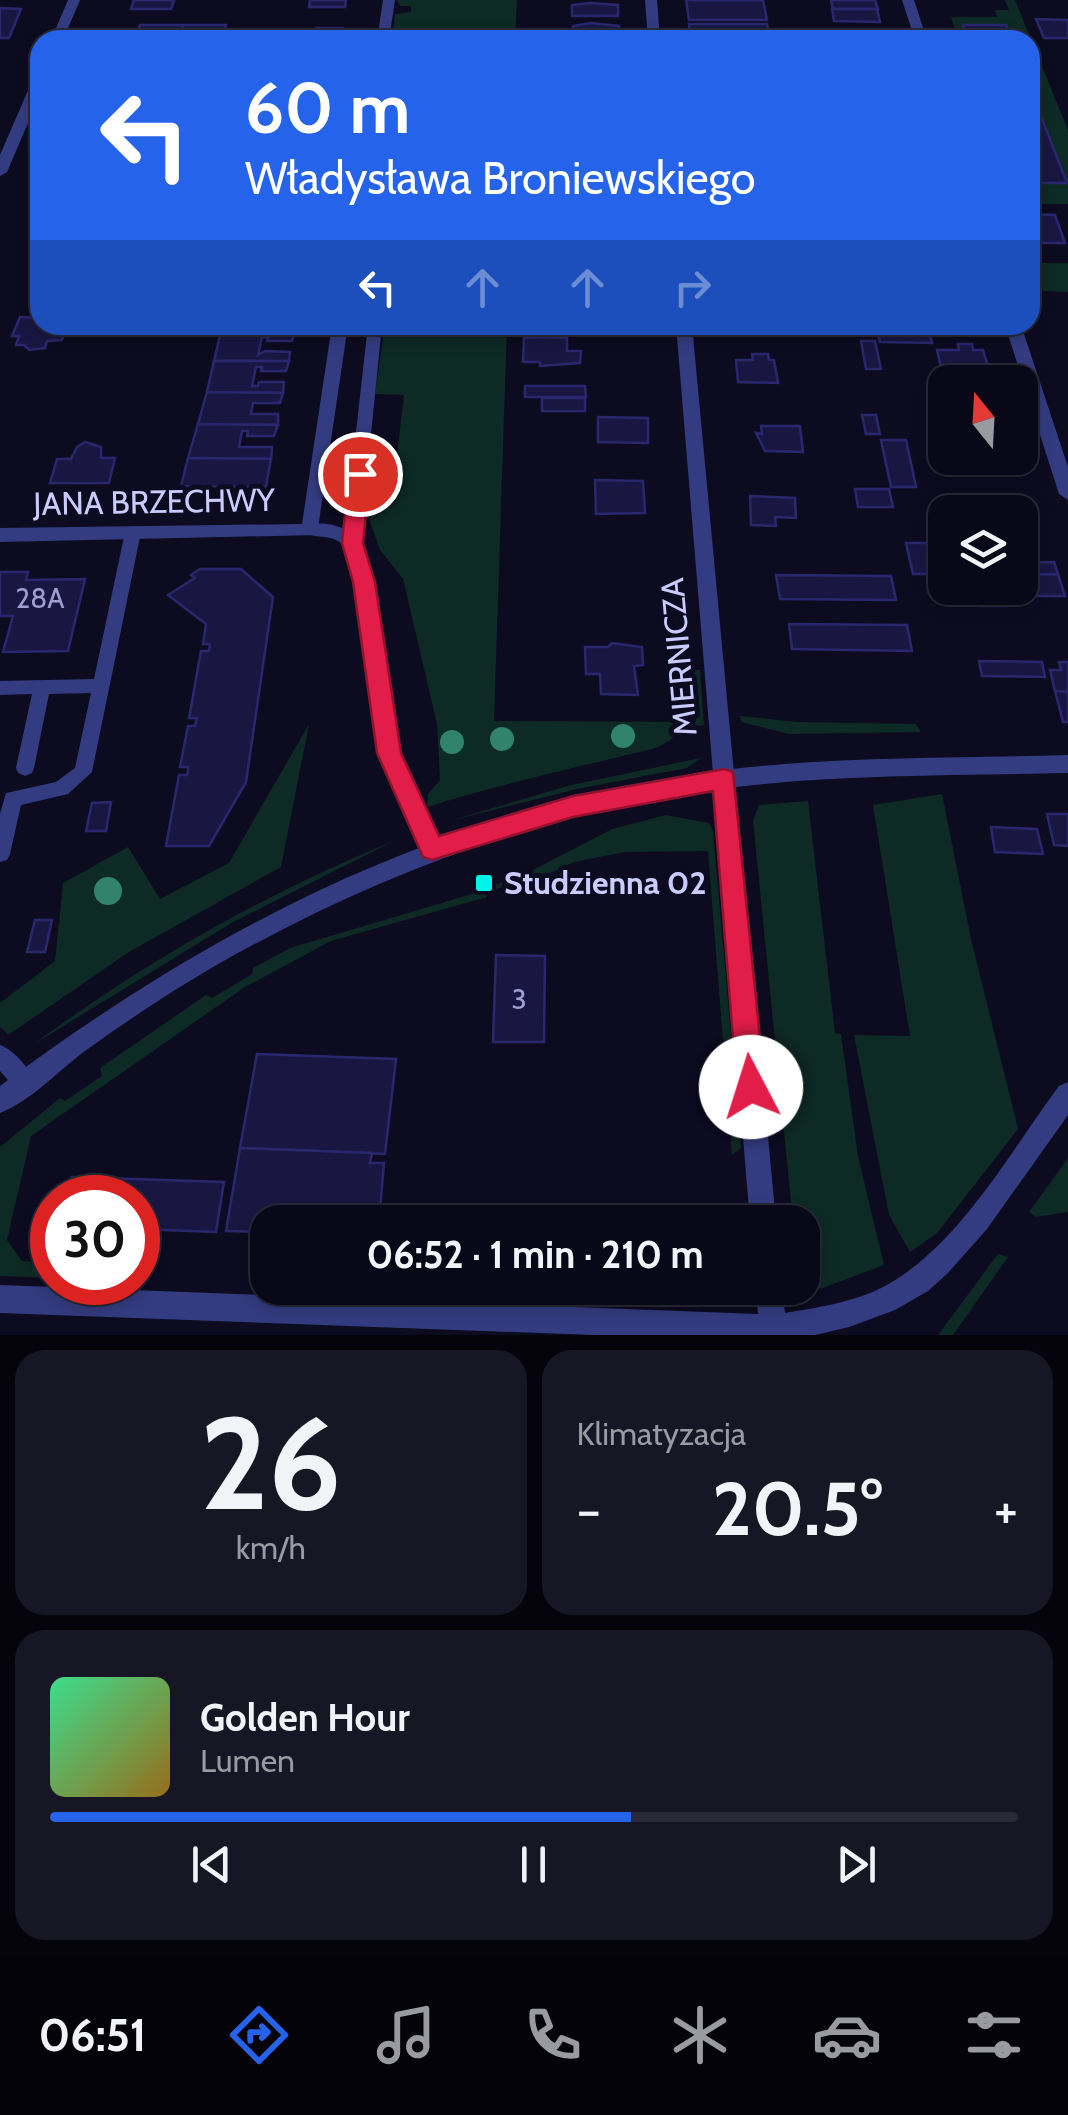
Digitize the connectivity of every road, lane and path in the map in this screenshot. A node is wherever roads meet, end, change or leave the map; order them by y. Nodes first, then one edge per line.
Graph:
1 (74, 0) edge
2 (390, 0) edge
3 (650, 0) edge
4 (908, 0) edge
5 (61, 30) edge
6 (386, 30) edge
7 (653, 30) edge
8 (918, 30) edge
9 (30, 102) edge
10 (0, 172) edge
11 (339, 335) edge
12 (374, 335) edge
13 (685, 335) edge
14 (1017, 335) edge
15 (1068, 494) edge
16 (310, 530) junction
17 (133, 532) junction
18 (0, 535) edge
19 (352, 543) junction
20 (103, 686) junction
21 (42, 687) junction
22 (0, 688) edge
23 (1068, 764) edge
24 (24, 768) dead end
25 (724, 779) junction
26 (7, 799) edge
27 (432, 849) junction
28 (0, 854) edge
29 (0, 1056) edge
30 (24, 1082) junction
31 (1068, 1094) edge
32 (0, 1101) edge
33 (762, 1205) edge
34 (0, 1299) edge
35 (771, 1305) edge
36 (773, 1328) junction

1 - 5 street
2 - 6 street
3 - 7 street
4 - 8 street
9 - 10 street
11 - 16 street
12 - 19 lane
13 - 25 street, MIERNICZA
14 - 15 street
16 - 17 street, JANA BRZECHWY
16 - 19 lane
17 - 18 street, JANA BRZECHWY
17 - 20 lane
19 - 27 lane
20 - 21 lane
20 - 26 lane
21 - 22 lane
21 - 24 lane
23 - 25 street
25 - 27 street
25 - 33 street, MIERNICZA
26 - 28 lane
27 - 30 street
29 - 30 lane
30 - 32 street
31 - 36 street
34 - 36 street
35 - 36 street

